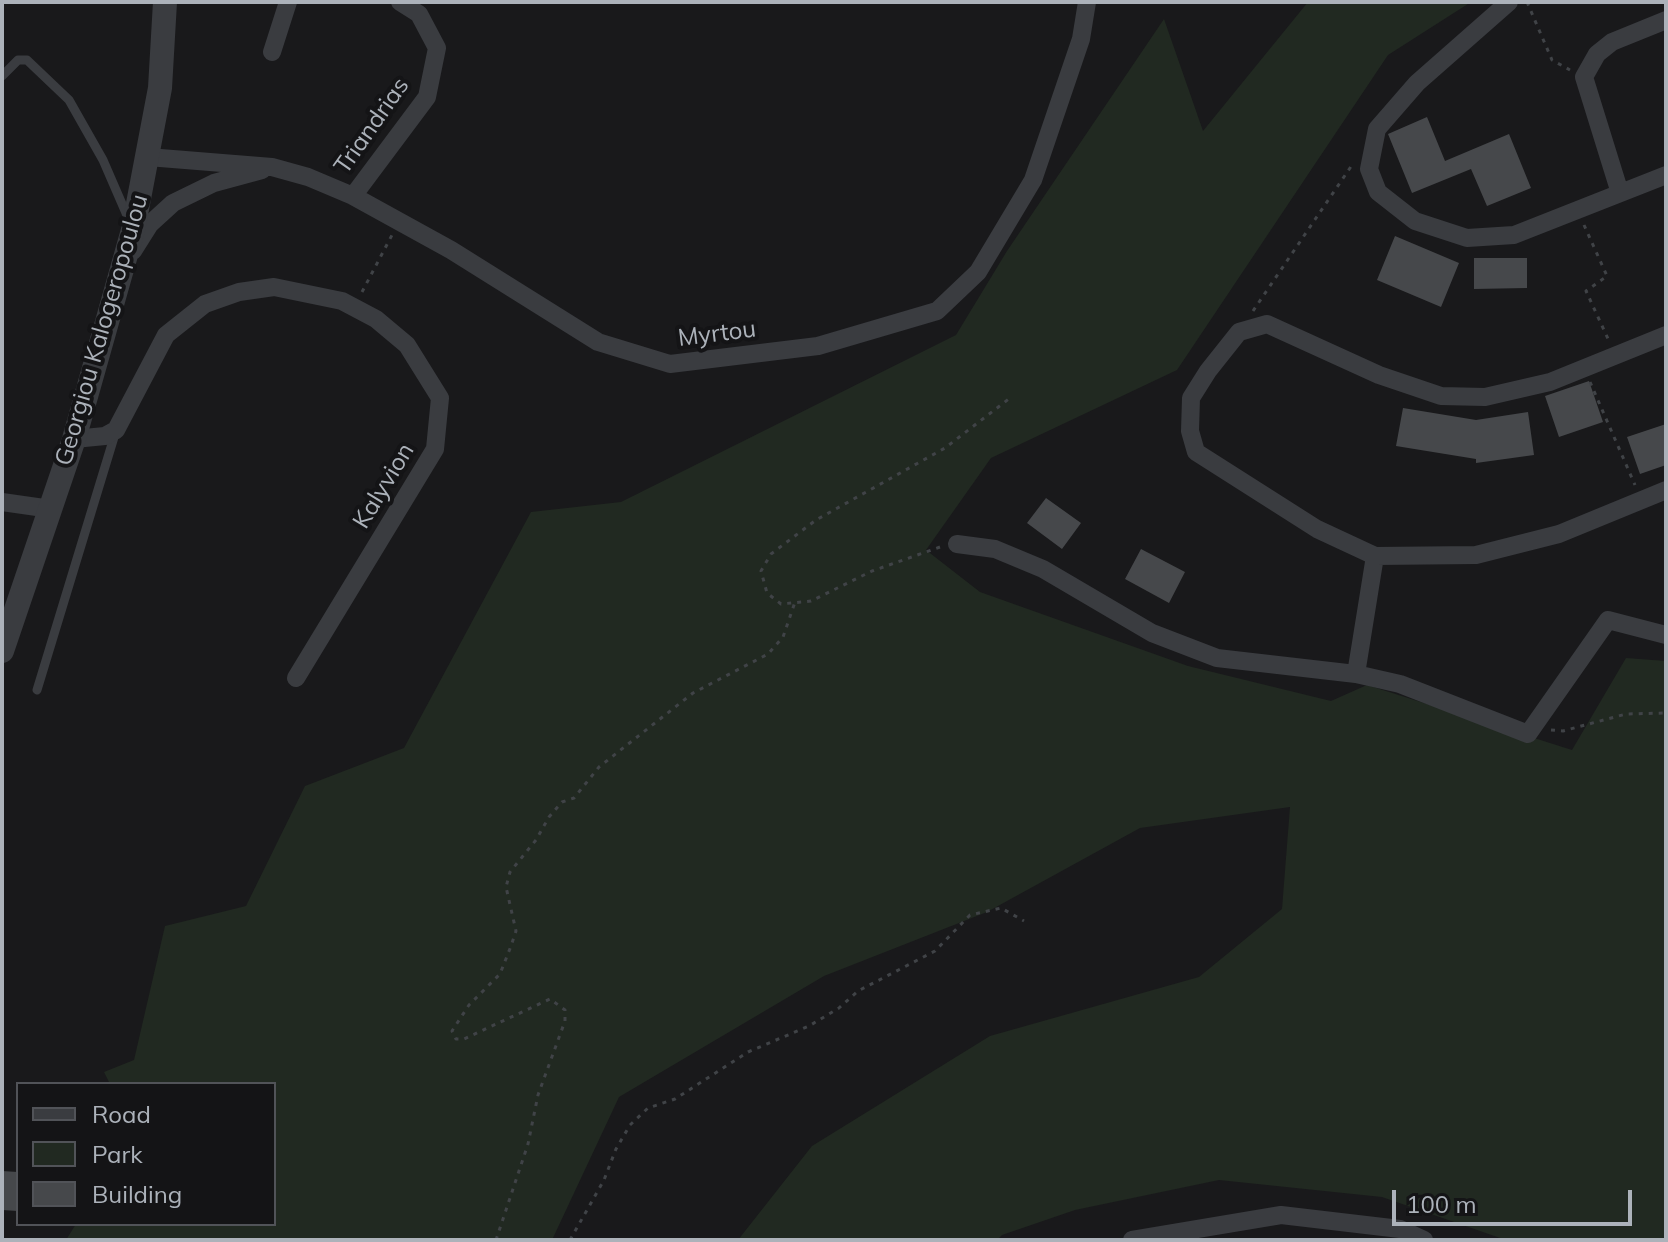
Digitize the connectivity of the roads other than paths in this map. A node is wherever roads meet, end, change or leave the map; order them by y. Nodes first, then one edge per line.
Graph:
1 (165, 2) edge
2 (288, 2) edge
3 (400, 2) edge
4 (1087, 2) edge
5 (1509, 2) edge
6 (1666, 20) edge
7 (272, 52) dead end
8 (2, 76) edge
9 (148, 157) junction
10 (272, 167) junction
11 (1666, 175) edge
12 (1620, 193) junction
13 (353, 196) junction
14 (133, 230) junction
15 (125, 263) junction
16 (1666, 335) edge
17 (116, 430) junction
18 (74, 439) junction
19 (1666, 490) edge
20 (2, 502) edge
21 (51, 509) junction
22 (957, 544) road end
23 (1375, 556) junction
24 (1666, 635) edge
25 (2, 651) edge
26 (1356, 674) junction
27 (296, 678) dead end
28 (37, 690) dead end
29 (1132, 1240) edge
30 (1424, 1240) edge

1 - 9 street, Georgiou Kalogeropoulou
2 - 7 street
3 - 13 street, Triandrias
4 - 13 street, Myrtou
5 - 12 street
6 - 12 street
8 - 14 lane
9 - 10 street, Myrtou
9 - 14 street, Georgiou Kalogeropoulou
10 - 13 street, Myrtou
10 - 15 street
11 - 12 street
14 - 15 street, Georgiou Kalogeropoulou
15 - 18 street, Georgiou Kalogeropoulou
16 - 23 street
17 - 18 street
17 - 27 street, Kalyvion
17 - 28 lane
18 - 21 street, Georgiou Kalogeropoulou
19 - 23 street
20 - 21 street
21 - 25 street, Georgiou Kalogeropoulou
22 - 26 street
23 - 26 street
24 - 26 street
29 - 30 street

